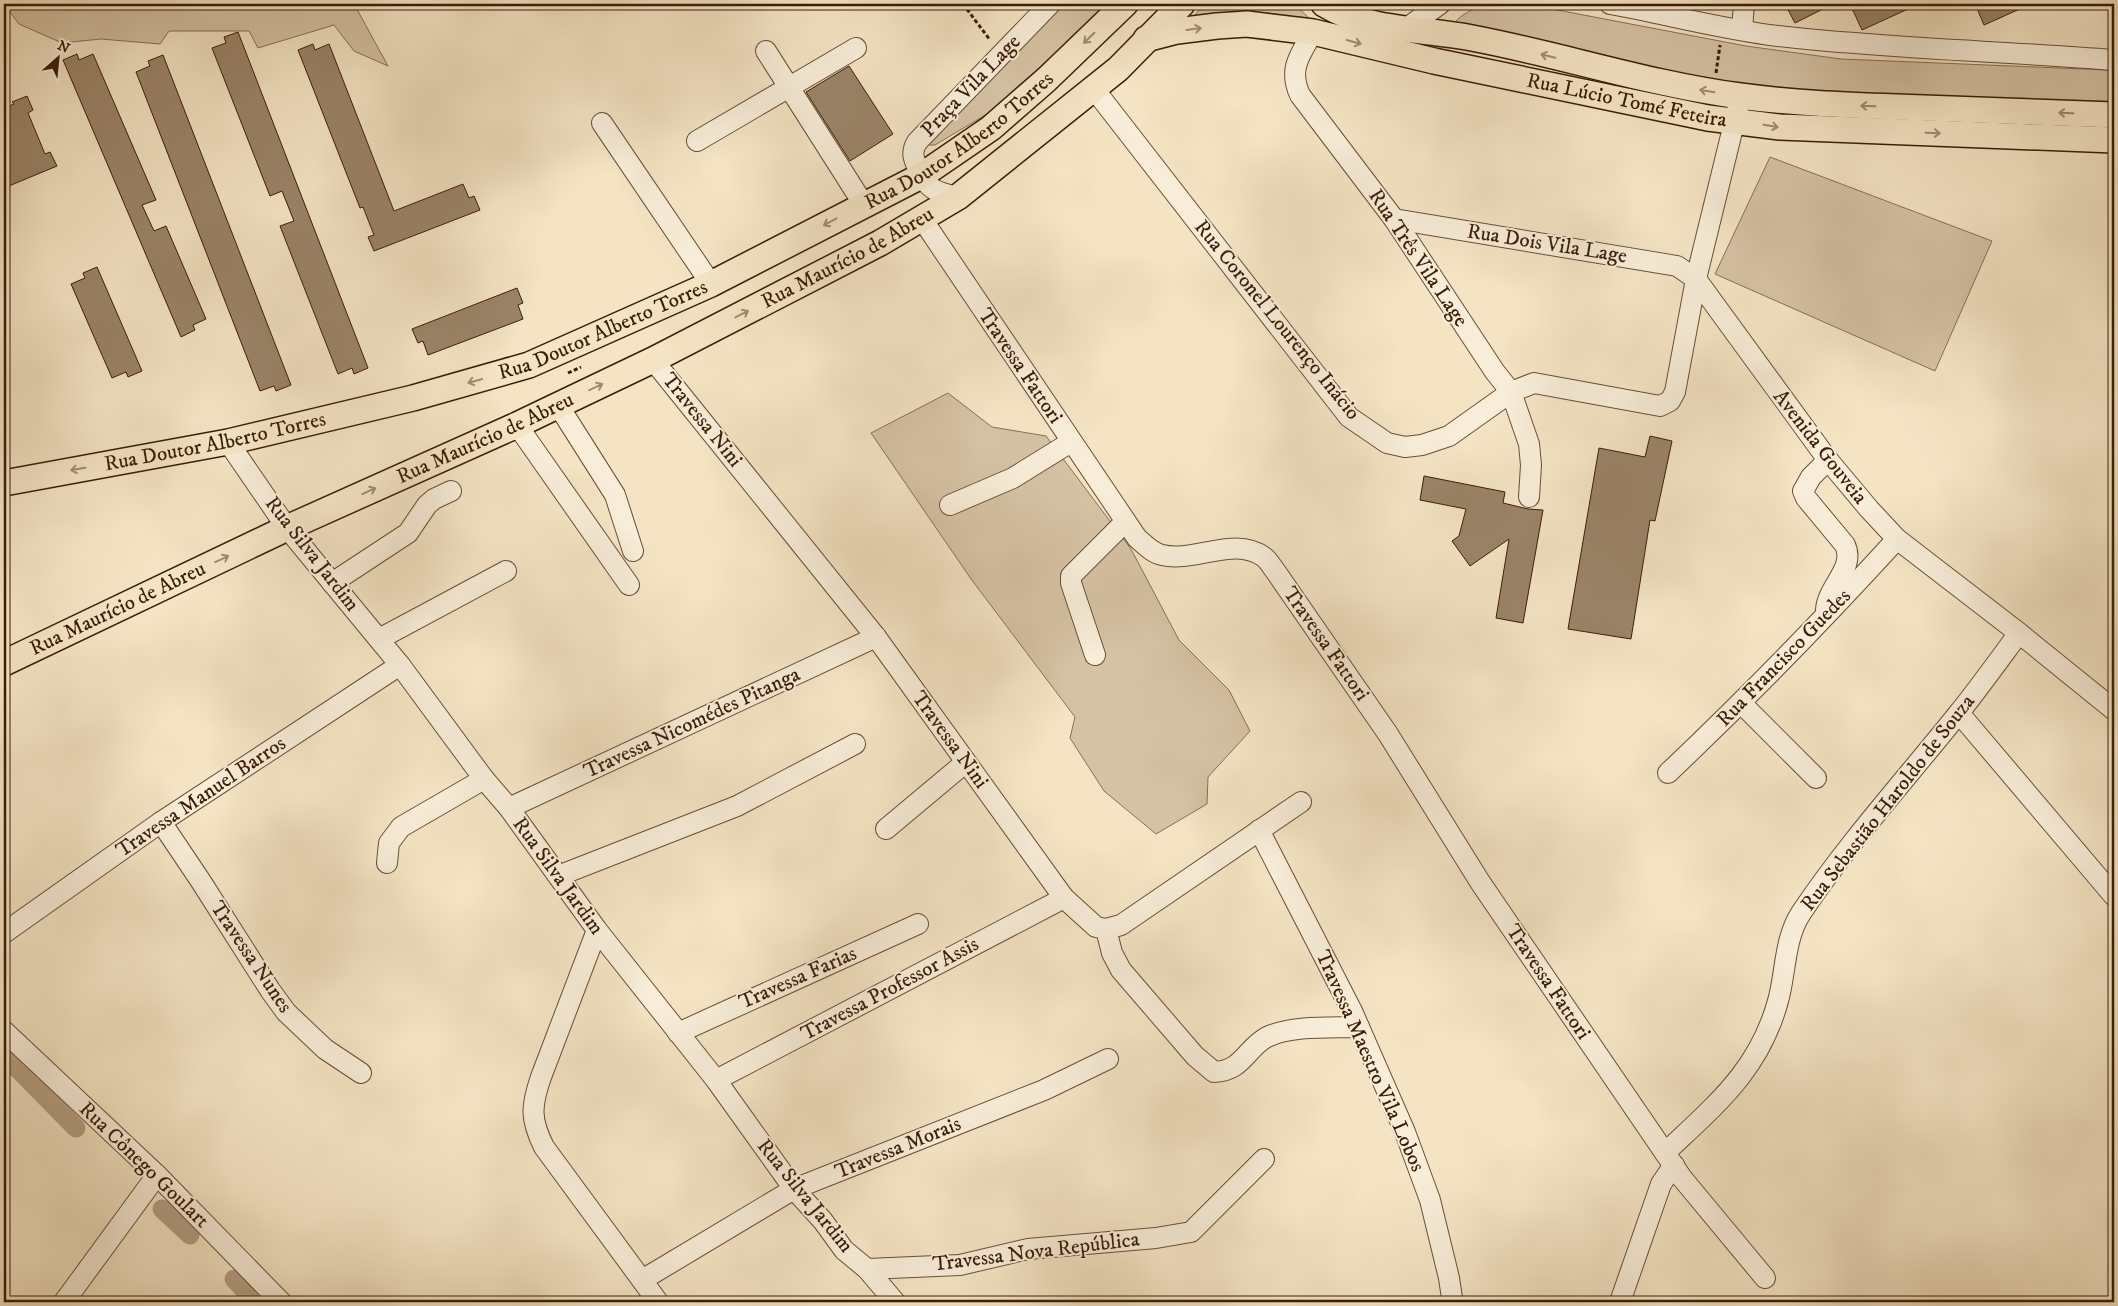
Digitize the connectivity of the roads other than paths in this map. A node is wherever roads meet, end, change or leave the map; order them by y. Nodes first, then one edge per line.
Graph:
1 (1050, 4) edge
2 (1125, 4) edge
3 (1182, 4) edge
4 (1324, 4) edge
5 (1440, 4) edge
6 (1610, 4) edge
7 (1744, 4) edge
8 (1733, 28) junction
9 (1404, 30) junction
10 (1313, 32) junction
11 (1146, 39) junction
12 (856, 48) dead end
13 (766, 51) dead end
14 (2114, 60) edge
15 (789, 88) junction
16 (1094, 89) junction
17 (1737, 108) junction
18 (2114, 115) edge
19 (602, 123) dead end
20 (2114, 140) edge
21 (697, 141) dead end
22 (921, 176) junction
23 (958, 197) junction
24 (864, 205) junction
25 (922, 219) junction
26 (1394, 219) junction
27 (1696, 279) junction
28 (710, 284) junction
29 (653, 360) junction
30 (1510, 392) junction
31 (558, 404) junction
32 (517, 426) junction
33 (228, 442) junction
34 (1071, 442) junction
35 (1828, 460) junction
36 (4, 483) edge
37 (451, 491) dead end
38 (1529, 497) dead end
39 (950, 505) dead end
40 (1125, 522) junction
41 (287, 528) junction
42 (1897, 539) junction
43 (633, 552) dead end
44 (506, 571) dead end
45 (332, 582) junction
46 (629, 585) dead end
47 (1825, 617) junction
48 (2019, 633) junction
49 (876, 637) junction
50 (378, 639) junction
51 (1095, 655) dead end
52 (4, 662) edge
53 (400, 665) junction
54 (1741, 703) junction
55 (2114, 710) edge
56 (1959, 713) junction
57 (855, 744) dead end
58 (966, 762) junction
59 (1668, 774) dead end
60 (1816, 778) dead end
61 (484, 779) junction
62 (1301, 802) dead end
63 (509, 808) junction
64 (161, 822) junction
65 (886, 828) dead end
66 (1259, 830) junction
67 (387, 862) dead end
68 (558, 876) junction
69 (2114, 896) edge
70 (1064, 898) junction
71 (918, 924) dead end
72 (597, 930) junction
73 (1106, 930) junction
74 (4, 933) edge
75 (1359, 1027) junction
76 (4, 1031) edge
77 (678, 1033) junction
78 (1108, 1059) dead end
79 (361, 1073) dead end
80 (716, 1080) junction
81 (1264, 1159) dead end
82 (1670, 1159) junction
83 (156, 1175) junction
84 (794, 1189) junction
85 (867, 1269) junction
86 (1765, 1278) dead end
87 (642, 1280) junction
88 (64, 1302) edge
89 (281, 1302) edge
90 (658, 1302) edge
91 (895, 1302) edge
92 (1450, 1302) edge
93 (1620, 1302) edge

1 - 22 street, Praça Vila Lage
2 -> 22 main road, Rua Doutor Alberto Torres
3 - 11 main road, Rua Maurício de Abreu
4 - 9 main road, Rua Lúcio Tomé Feteira
5 - 9 street
6 - 8 street
7 - 8 street
8 - 14 street
17 -> 9 main road, Rua Lúcio Tomé Feteira
11 -> 10 main road, Rua Lúcio Tomé Feteira
10 -> 17 main road, Rua Lúcio Tomé Feteira
10 - 26 street, Rua Três Vila Lage
11 - 16 main road, Rua Maurício de Abreu
12 - 15 street
13 - 15 street
15 - 21 street
15 - 24 street
16 - 23 main road, Rua Maurício de Abreu
16 - 30 street, Rua Coronel Lourenço Inácio
18 -> 17 main road, Rua Lúcio Tomé Feteira
17 -> 20 main road, Rua Lúcio Tomé Feteira
17 - 27 street
19 - 28 street
22 - 23 street, Rua Maurício de Abreu
22 - 24 main road, Rua Doutor Alberto Torres
23 - 25 main road, Rua Maurício de Abreu
24 -> 28 main road, Rua Doutor Alberto Torres
29 -> 25 main road, Rua Maurício de Abreu
25 - 34 street, Travessa Fattori
26 - 27 street, Rua Dois Vila Lage
26 - 30 street, Rua Três Vila Lage
27 - 30 street, Rua Coronel Lourenço Inácio
27 - 35 street, Avenida Gouveia
28 -> 33 main road, Rua Doutor Alberto Torres
31 -> 29 main road, Rua Maurício de Abreu
29 - 49 street, Travessa Nini
30 - 38 street, Rua Três Vila Lage
31 - 32 main road, Rua Maurício de Abreu
31 - 43 street
41 -> 32 main road, Rua Maurício de Abreu
32 - 46 street
33 -> 36 main road, Rua Doutor Alberto Torres
33 - 41 street, Rua Silva Jardim
34 - 39 street
34 - 40 street, Travessa Fattori
35 - 42 street, Avenida Gouveia
35 - 47 street
37 - 45 street
40 - 51 street
40 - 82 street, Travessa Fattori
41 - 45 street, Rua Silva Jardim
52 -> 41 main road, Rua Maurício de Abreu
42 - 47 street, Rua Francisco Guedes
42 - 48 street, Avenida Gouveia
44 - 50 street
45 - 50 street, Rua Silva Jardim
47 - 54 street, Rua Francisco Guedes
48 - 55 street, Avenida Gouveia
48 - 56 street, Rua Sebastião Haroldo de Souza
49 - 58 street, Travessa Nini
49 - 63 street, Travessa Nicomédes Pitanga
50 - 53 street, Rua Silva Jardim
53 - 61 street, Rua Silva Jardim
53 - 64 street, Travessa Manuel Barros
54 - 59 street, Rua Francisco Guedes
54 - 60 street
56 - 69 street
56 - 82 street, Rua Sebastião Haroldo de Souza
57 - 68 street
58 - 65 street
58 - 70 street, Travessa Nini
61 - 63 street, Rua Silva Jardim
61 - 67 street
62 - 66 street
63 - 68 street, Rua Silva Jardim
64 - 74 street, Travessa Manuel Barros
64 - 79 street, Travessa Nunes
66 - 73 street
66 - 75 street, Travessa Maestro Vila Lobos
68 - 72 street, Rua Silva Jardim
70 - 73 street, Travessa Nini
70 - 80 street, Travessa Professor Assis
71 - 77 street, Travessa Farias
72 - 77 street, Rua Silva Jardim
72 - 87 street
73 - 75 street
75 - 92 street, Travessa Maestro Vila Lobos
76 - 83 street, Rua Cônego Goulart
77 - 80 street, Rua Silva Jardim
78 - 84 street, Travessa Morais
80 - 84 street, Rua Silva Jardim
81 - 85 street, Travessa Nova República
82 - 86 street, Travessa Fattori
82 - 93 street
83 - 88 street
83 - 89 street, Rua Cônego Goulart
84 - 85 street, Rua Silva Jardim
84 - 87 street, Travessa Morais
85 - 91 street, Rua Silva Jardim
87 - 90 street

